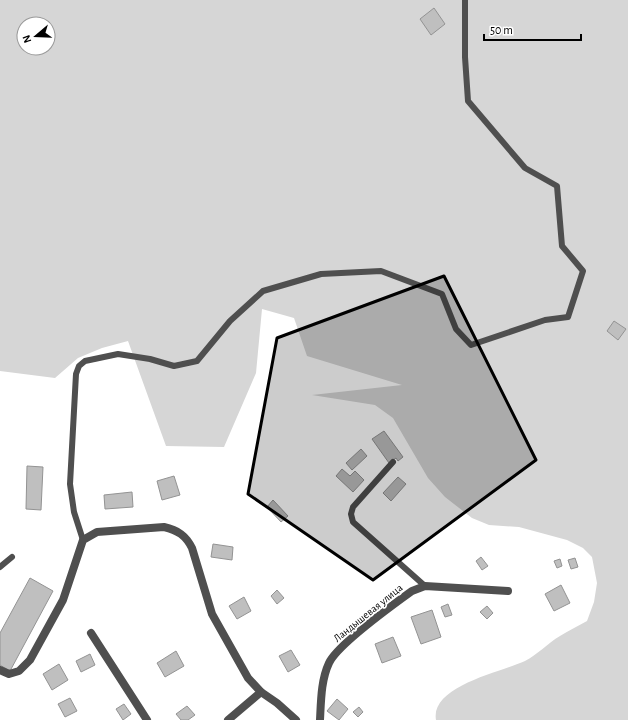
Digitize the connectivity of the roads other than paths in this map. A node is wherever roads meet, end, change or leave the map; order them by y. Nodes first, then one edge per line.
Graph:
1 (466, 0) edge
2 (393, 462) dead end
3 (83, 540) junction
4 (12, 557) dead end
5 (0, 567) edge
6 (425, 586) junction
7 (508, 591) dead end
8 (91, 633) dead end
9 (0, 670) edge
10 (261, 692) junction
11 (147, 720) edge
12 (228, 720) edge
13 (296, 720) edge
14 (320, 720) edge

1 - 3 lane
2 - 6 lane
3 - 9 street
3 - 10 street
4 - 5 lane
6 - 7 street, Ландышевая улица
6 - 14 street, Ландышевая улица
8 - 11 street
10 - 12 street
10 - 13 street

